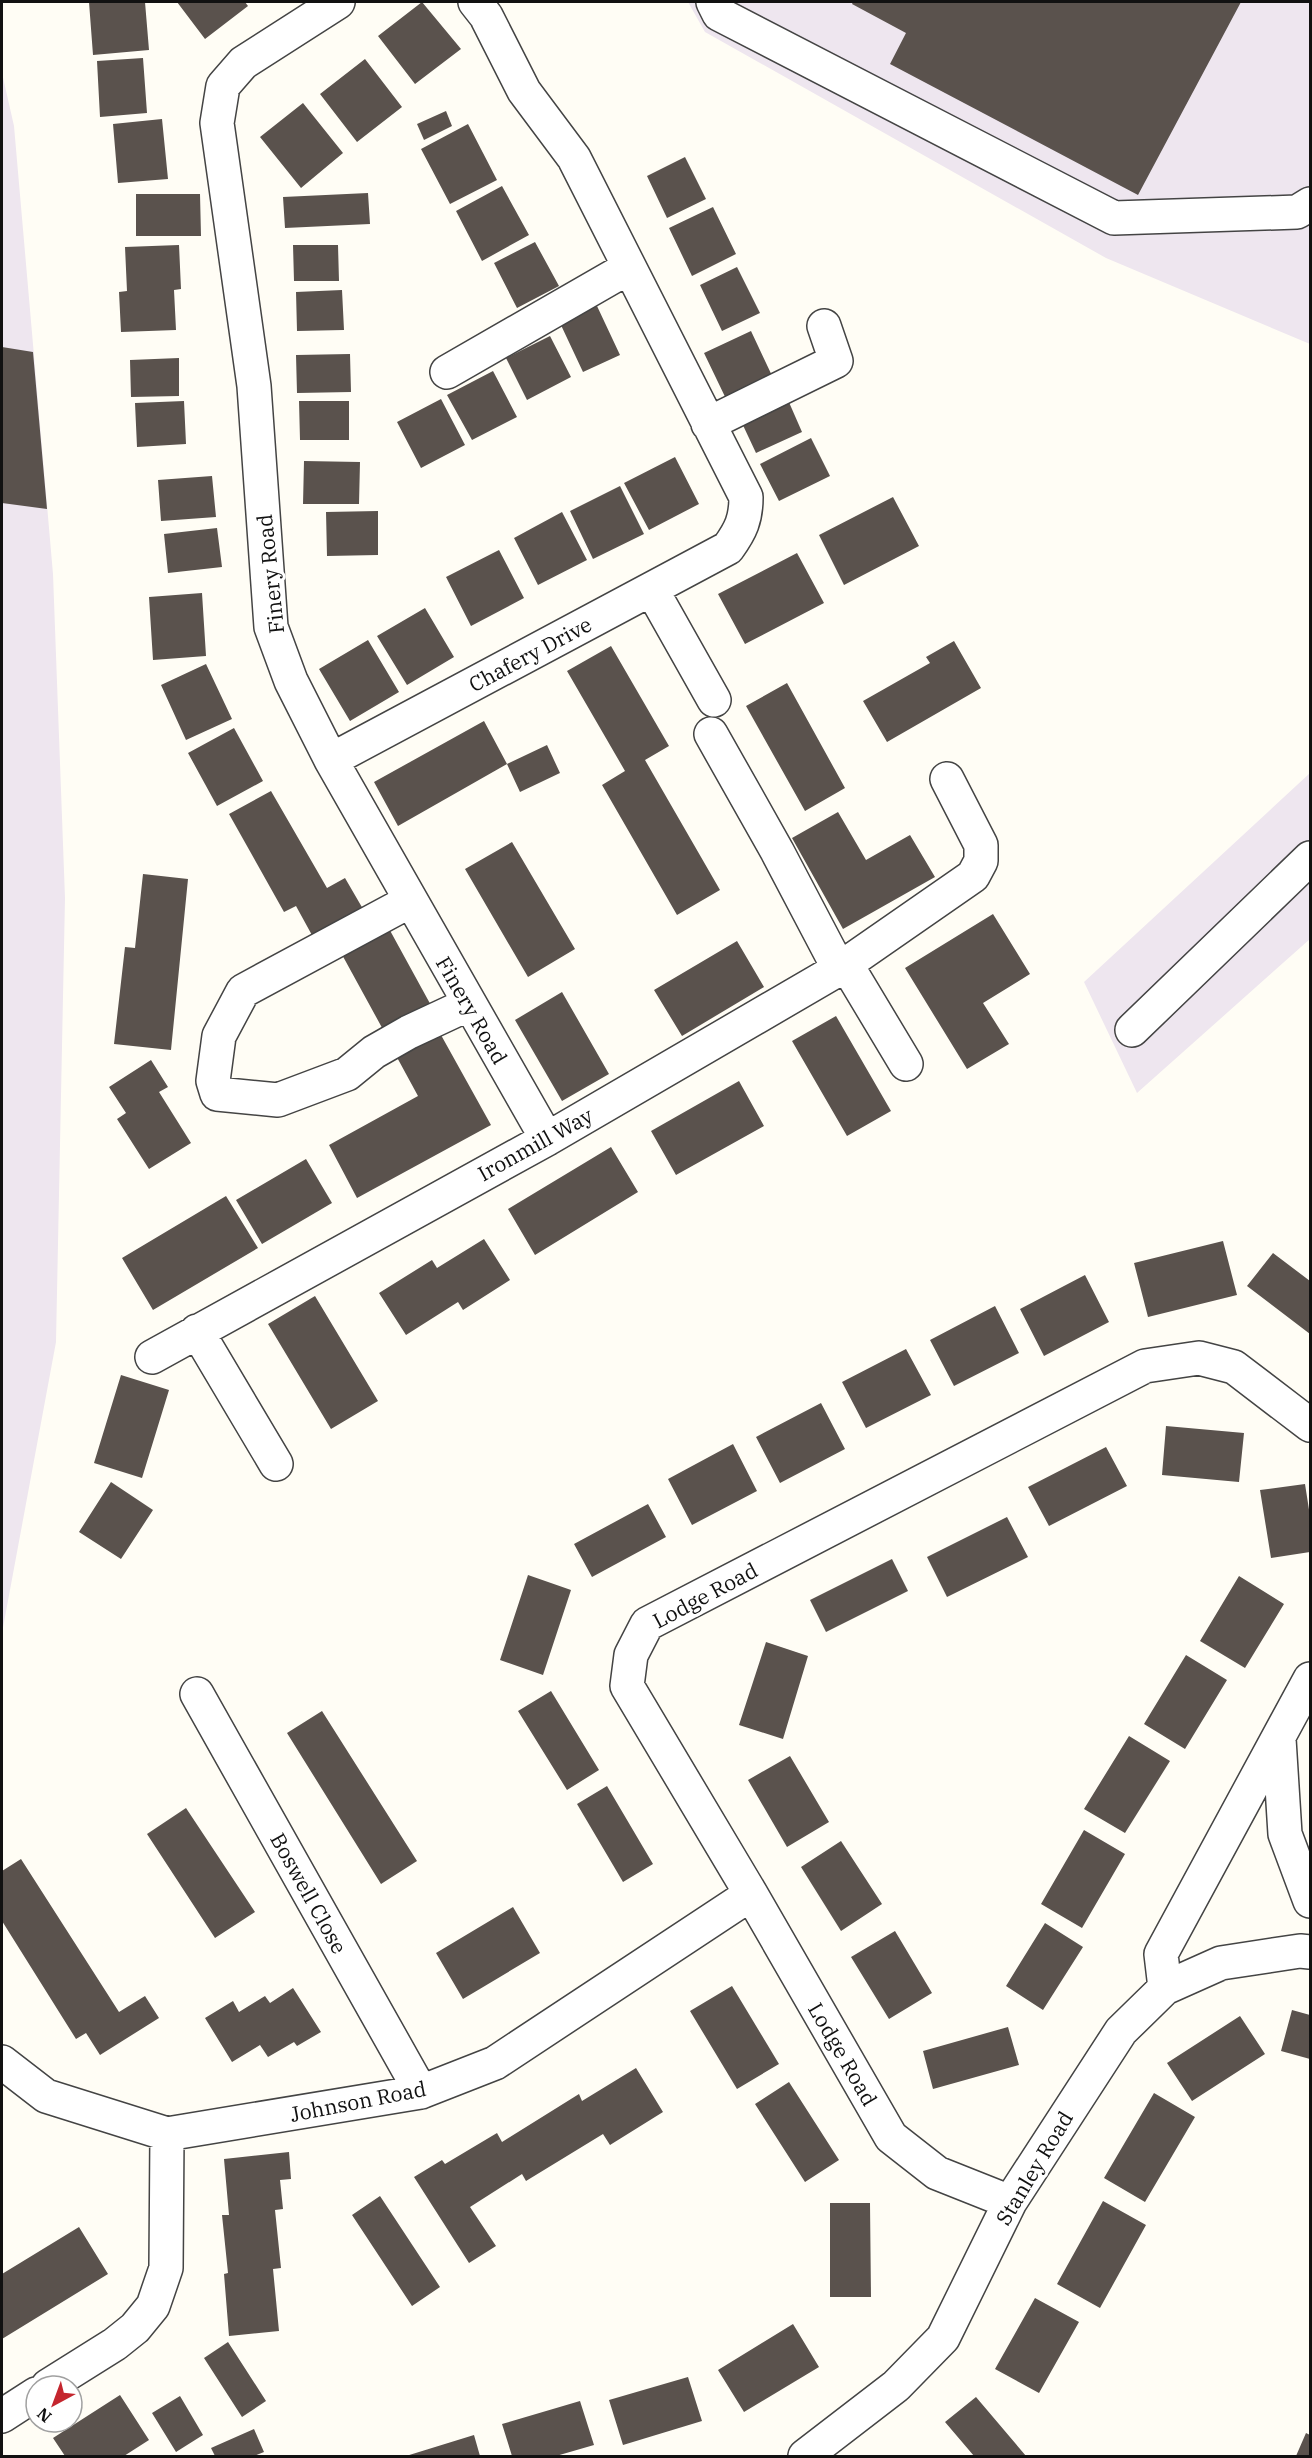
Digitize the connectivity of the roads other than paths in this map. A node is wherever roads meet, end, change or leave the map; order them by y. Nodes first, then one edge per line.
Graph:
1 (338, 2) edge
2 (475, 2) edge
3 (713, 2) edge
4 (1311, 204) edge
5 (628, 268) junction
6 (824, 326) dead end
7 (447, 372) dead end
8 (708, 424) junction
9 (652, 590) junction
10 (714, 700) dead end
11 (711, 734) dead end
12 (331, 760) junction
13 (947, 779) dead end
14 (1311, 858) edge
15 (410, 901) junction
16 (851, 961) junction
17 (469, 1004) junction
18 (1132, 1030) dead end
19 (906, 1064) dead end
20 (547, 1139) junction
21 (196, 1331) junction
22 (152, 1358) dead end
23 (1311, 1425) edge
24 (276, 1464) dead end
25 (1311, 1679) edge
26 (197, 1694) dead end
27 (1278, 1739) junction
28 (751, 1894) junction
29 (1311, 1901) edge
30 (1311, 1952) edge
31 (1165, 1988) junction
32 (2, 2062) edge
33 (421, 2092) junction
34 (167, 2134) junction
35 (1010, 2202) junction
36 (67, 2374) edge
37 (24, 2402) edge
38 (2, 2416) edge
39 (805, 2457) edge

1 - 12 street, Finery Road
2 - 5 street
3 - 4 street
5 - 7 street
5 - 8 street
6 - 8 street
8 - 9 street, Chafery Drive
9 - 10 street
9 - 12 street, Chafery Drive
11 - 16 street
12 - 15 street, Finery Road
13 - 16 street, Ironmill Way
14 - 18 street
15 - 17 street, Finery Road
15 - 17 street
16 - 19 street
16 - 20 street, Ironmill Way
17 - 20 street, Finery Road
20 - 21 street, Ironmill Way
21 - 22 street, Ironmill Way
21 - 24 street
23 - 28 street, Lodge Road
25 - 27 street
26 - 33 street, Boswell Close
27 - 29 street
27 - 31 street
28 - 33 street, Johnson Road
28 - 35 street, Lodge Road
30 - 31 street, Stanley Road
31 - 35 street, Stanley Road
32 - 34 street, Johnson Road
33 - 34 street, Johnson Road
34 - 36 street
35 - 39 street, Stanley Road
37 - 38 street

